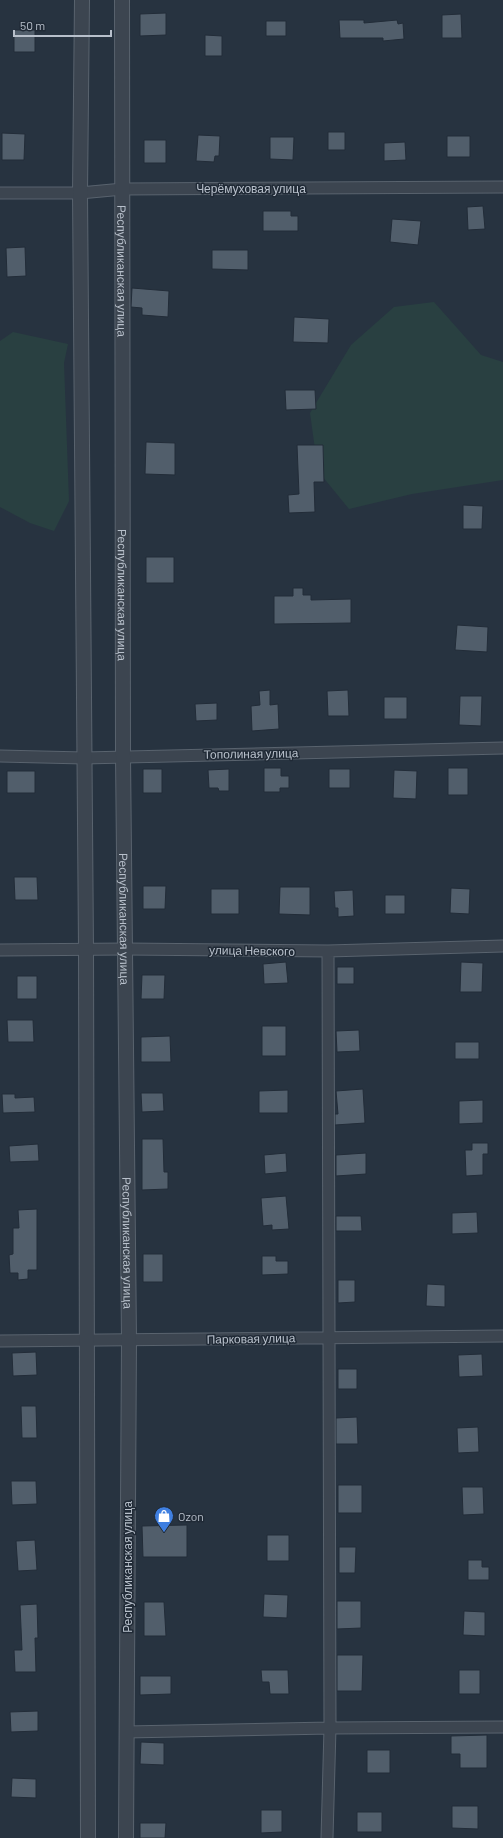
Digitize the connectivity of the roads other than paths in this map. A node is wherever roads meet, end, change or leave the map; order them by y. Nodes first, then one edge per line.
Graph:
1 (82, 0) edge
2 (122, 0) edge
3 (503, 187) edge
4 (123, 189) junction
5 (0, 193) edge
6 (80, 194) junction
7 (503, 748) edge
8 (0, 756) edge
9 (123, 756) junction
10 (84, 758) junction
11 (503, 946) edge
12 (86, 949) junction
13 (126, 949) junction
14 (0, 950) edge
15 (328, 951) junction
16 (503, 1336) edge
17 (330, 1338) junction
18 (86, 1340) junction
19 (129, 1340) junction
20 (0, 1341) edge
21 (503, 1727) edge
22 (330, 1728) junction
23 (126, 1732) junction
24 (88, 1838) edge
25 (126, 1838) edge
26 (327, 1838) edge

1 - 6 street
2 - 4 street, Республиканская улица
3 - 4 street, Черёмуховая улица
4 - 6 street, Черёмуховая улица
4 - 9 street, Республиканская улица
5 - 6 street, Черёмуховая улица
6 - 10 street
7 - 9 street, Тополиная улица
8 - 10 street, Тополиная улица
9 - 10 street, Тополиная улица
9 - 13 street, Республиканская улица
10 - 12 street
11 - 15 street, улица Невского
12 - 13 street, улица Невского
12 - 14 street, улица Невского
12 - 18 street
13 - 15 street, улица Невского
13 - 19 street, Республиканская улица
15 - 17 street
16 - 17 street, Парковая улица
17 - 19 street, Парковая улица
17 - 22 street
18 - 19 street, Парковая улица
18 - 20 street, Парковая улица
18 - 24 street
19 - 23 street, Республиканская улица
21 - 22 street
22 - 23 street
22 - 26 street
23 - 25 street, Республиканская улица

